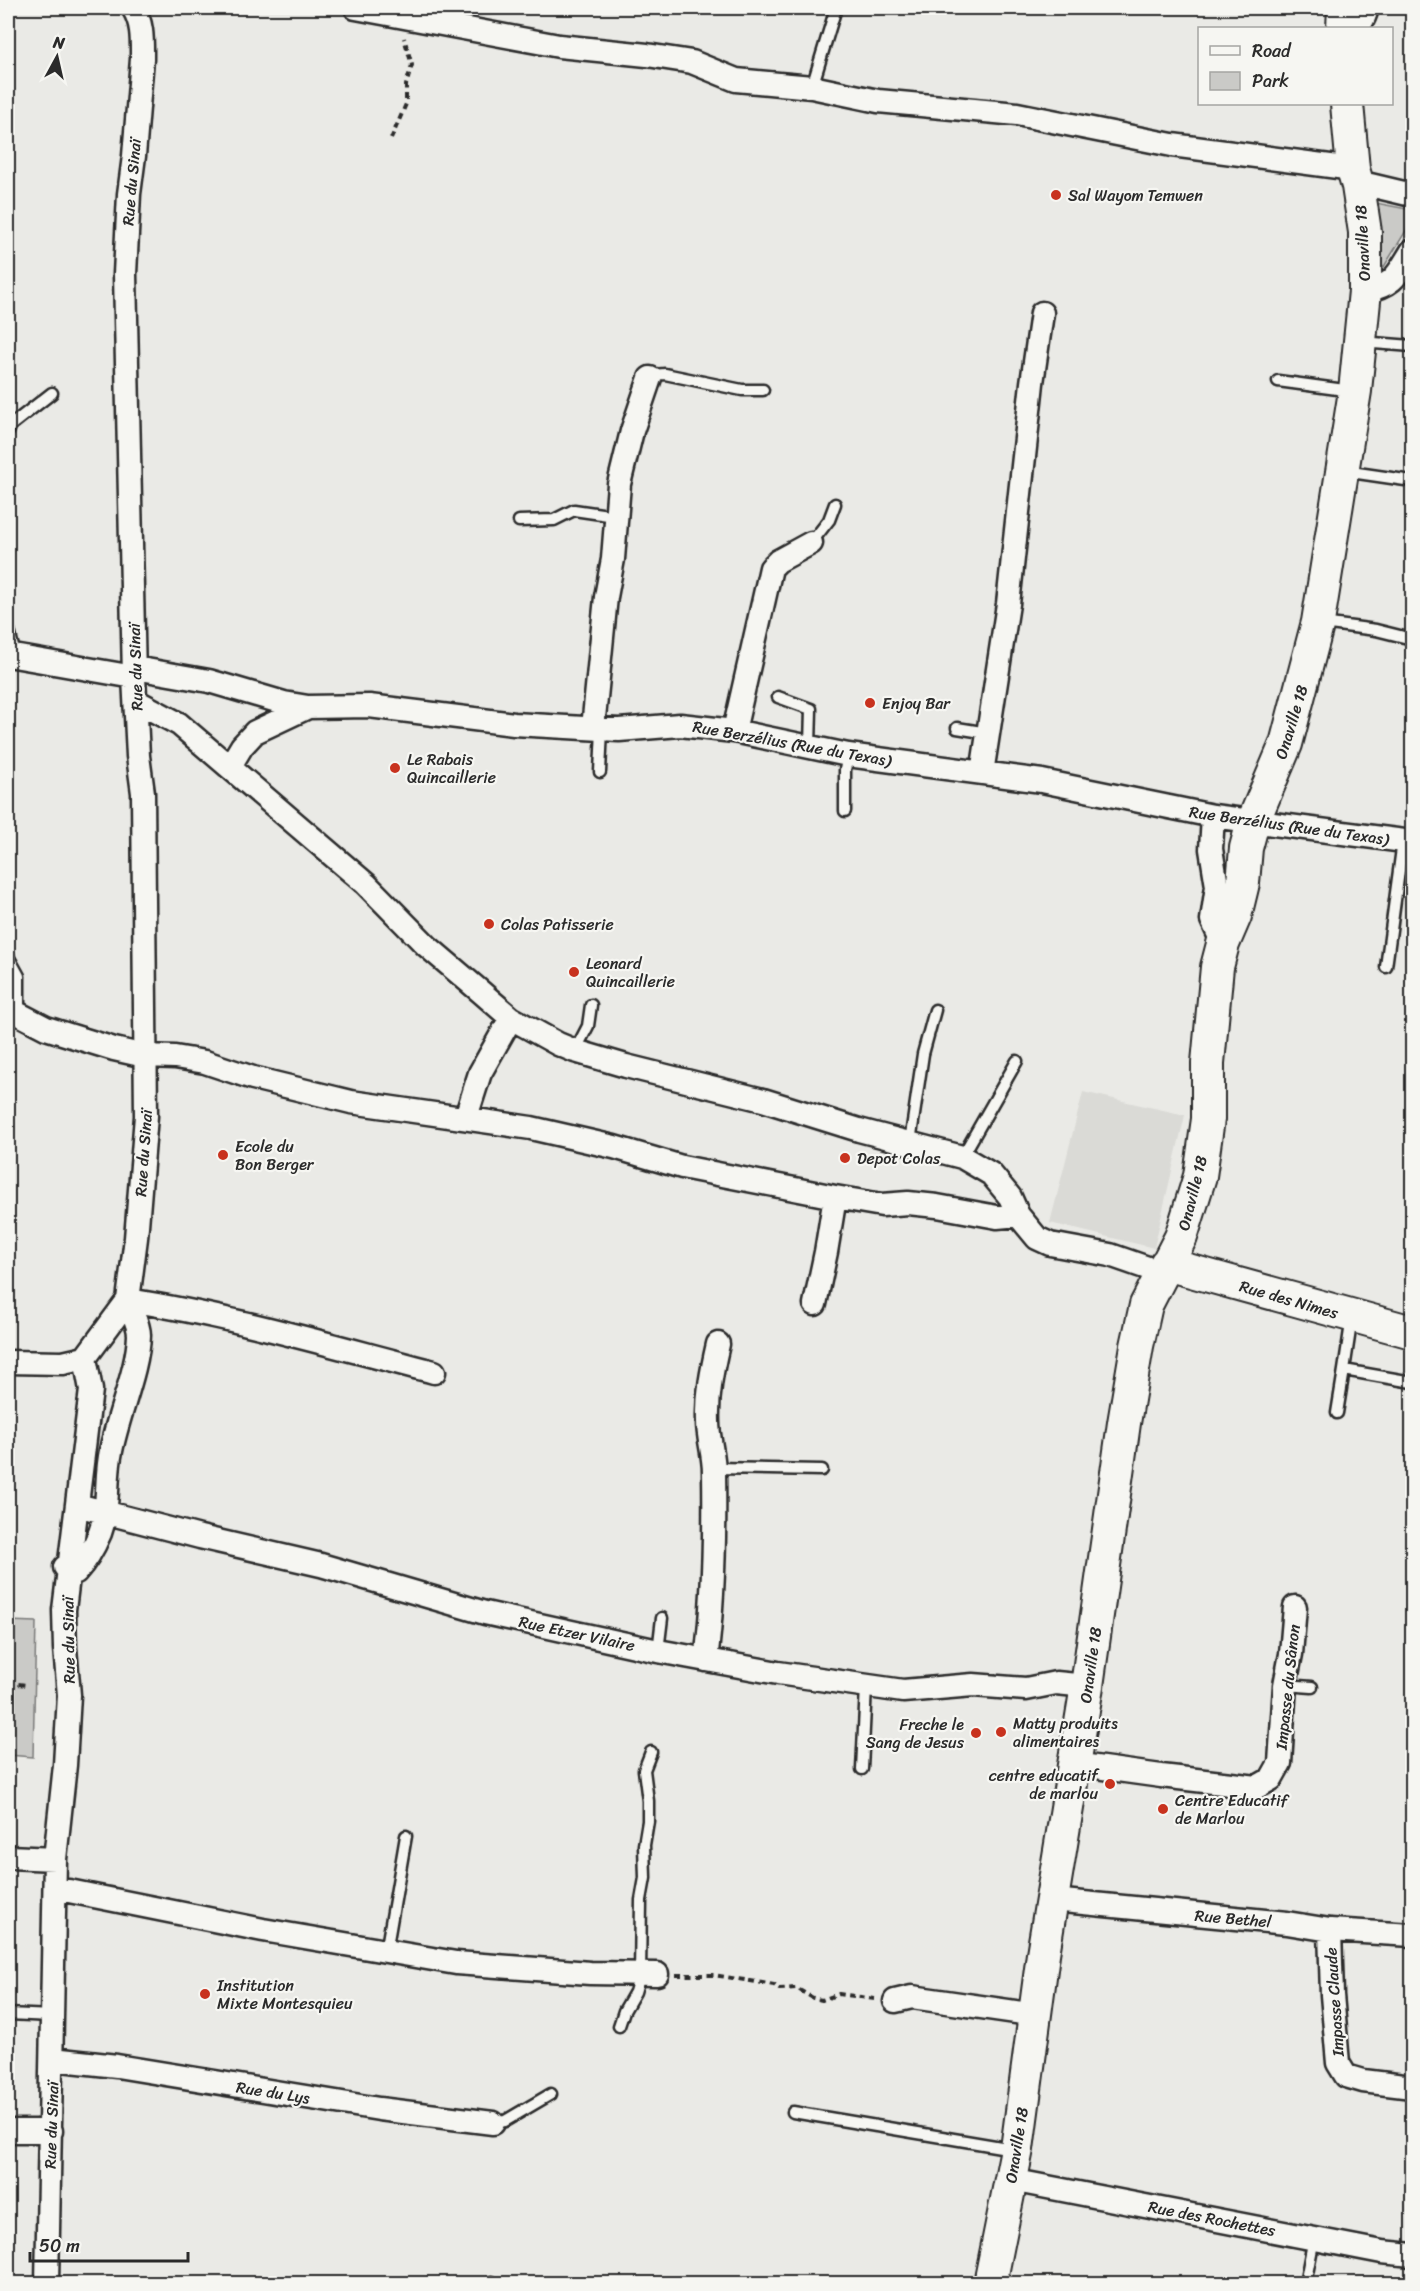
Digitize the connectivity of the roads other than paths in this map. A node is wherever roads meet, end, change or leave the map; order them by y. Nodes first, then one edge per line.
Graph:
1 (356, 8) edge
2 (836, 8) edge
3 (1344, 8) edge
4 (1367, 8) edge
5 (139, 10) edge
6 (1343, 27) edge
7 (1358, 27) edge
8 (812, 87) junction
9 (1347, 105) edge
10 (1355, 177) junction
11 (1413, 195) edge
12 (1413, 251) edge
13 (1365, 291) junction
14 (1042, 313) dead end
15 (1361, 342) junction
16 (1413, 346) edge
17 (650, 378) joint
18 (1278, 381) dead end
19 (763, 390) dead end
20 (1355, 391) junction
21 (52, 393) dead end
22 (8, 432) edge
23 (1341, 471) junction
24 (1413, 481) edge
25 (835, 504) dead end
26 (615, 516) junction
27 (519, 521) dead end
28 (811, 543) joint
29 (1318, 622) junction
30 (8, 626) edge
31 (1413, 639) edge
32 (11, 656) edge
33 (135, 673) junction
34 (778, 697) dead end
35 (135, 701) junction
36 (308, 707) junction
37 (597, 728) junction
38 (957, 728) dead end
39 (734, 731) junction
40 (988, 733) junction
41 (810, 746) junction
42 (849, 755) junction
43 (230, 766) junction
44 (600, 772) dead end
45 (982, 773) junction
46 (845, 811) dead end
47 (1213, 816) junction
48 (1252, 822) junction
49 (1408, 842) edge
50 (1223, 944) junction
51 (8, 956) edge
52 (1386, 967) dead end
53 (591, 1005) dead end
54 (934, 1010) dead end
55 (13, 1013) edge
56 (511, 1018) junction
57 (575, 1051) junction
58 (145, 1056) junction
59 (1017, 1061) dead end
60 (466, 1117) junction
61 (910, 1142) junction
62 (962, 1157) junction
63 (835, 1197) junction
64 (1018, 1215) junction
65 (1164, 1269) junction
66 (128, 1299) junction
67 (815, 1304) dead end
68 (1352, 1317) junction
69 (1413, 1332) edge
70 (718, 1344) dead end
71 (85, 1358) junction
72 (8, 1362) edge
73 (1344, 1370) junction
74 (434, 1372) dead end
75 (1413, 1382) edge
76 (1337, 1413) dead end
77 (714, 1468) junction
78 (822, 1470) dead end
79 (106, 1511) junction
80 (76, 1513) junction
81 (69, 1572) junction
82 (1295, 1607) dead end
83 (662, 1618) dead end
84 (658, 1651) junction
85 (706, 1660) junction
86 (1285, 1685) junction
87 (1087, 1686) junction
88 (866, 1687) junction
89 (1312, 1687) dead end
90 (651, 1752) dead end
91 (1074, 1764) junction
92 (862, 1769) dead end
93 (406, 1836) dead end
94 (8, 1857) edge
95 (55, 1859) junction
96 (55, 1891) junction
97 (1053, 1900) junction
98 (1330, 1930) junction
99 (1413, 1935) edge
100 (386, 1952) junction
101 (648, 1975) junction
102 (895, 2001) road end
103 (8, 2014) edge
104 (1036, 2014) junction
105 (52, 2016) junction
106 (619, 2026) dead end
107 (52, 2059) junction
108 (1413, 2086) edge
109 (551, 2094) dead end
110 (793, 2112) dead end
111 (493, 2123) joint
112 (8, 2131) edge
113 (51, 2131) junction
114 (1017, 2149) junction
115 (1011, 2180) junction
116 (1314, 2238) junction
117 (1413, 2255) edge
118 (47, 2283) edge
119 (990, 2283) edge
120 (1305, 2283) edge

1 - 8 street
2 - 8 lane
3 - 6 street
4 - 7 street
5 - 33 street, Rue du Sinaï
8 - 10 street
9 - 10 street, Onaville 18
10 - 11 street
10 - 13 street, Onaville 18
12 - 13 street
13 - 15 street, Onaville 18
14 - 40 street
15 - 16 lane
15 - 20 street, Onaville 18
17 - 19 lane
17 - 26 street
18 - 20 lane
20 - 23 street, Onaville 18
21 - 22 lane
23 - 24 lane
23 - 29 street, Onaville 18
25 - 28 lane
26 - 27 lane
26 - 37 street
28 - 39 street
29 - 31 lane
29 - 48 street, Onaville 18
30 - 32 lane
32 - 33 street, Rue Berzélius (Rue du Texas)
33 - 35 street, Rue du Sinaï
33 - 36 street, Rue Berzélius (Rue du Texas)
34 - 41 lane
35 - 43 street
35 - 58 street, Rue du Sinaï
36 - 37 street, Rue Berzélius (Rue du Texas)
36 - 43 street
37 - 39 street, Rue Berzélius (Rue du Texas)
37 - 44 lane
38 - 40 lane
39 - 41 street, Rue Berzélius (Rue du Texas)
40 - 45 street
41 - 42 street, Rue Berzélius (Rue du Texas)
42 - 45 street, Rue Berzélius (Rue du Texas)
42 - 46 lane
43 - 56 street
45 - 47 street, Rue Berzélius (Rue du Texas)
47 - 48 street, Rue Berzélius (Rue du Texas)
47 - 50 street
48 - 49 street, Rue Berzélius (Rue du Texas)
48 - 50 street, Onaville 18
49 - 52 lane
50 - 65 street, Onaville 18
51 - 55 lane
53 - 57 lane
54 - 61 lane
55 - 58 street
56 - 57 street
56 - 60 street
57 - 61 street
58 - 60 street
58 - 66 street, Rue du Sinaï
59 - 62 lane
60 - 63 street
61 - 62 street
62 - 64 street
63 - 64 street
63 - 67 street
64 - 65 street
65 - 68 street, Rue des Nimes
65 - 87 street, Onaville 18
66 - 71 street, Rue du Sinaï
66 - 74 street
66 - 79 street
68 - 69 street, Rue des Nimes
68 - 73 lane
70 - 77 street
71 - 72 street
71 - 80 street, Rue du Sinaï
73 - 75 lane
73 - 76 lane
77 - 78 lane
77 - 85 street
79 - 80 street, Rue Etzer Vilaire
79 - 81 street
79 - 84 street, Rue Etzer Vilaire
80 - 81 street, Rue du Sinaï
81 - 95 street, Rue du Sinaï
82 - 86 street, Impasse du Sânon
83 - 84 lane
84 - 85 street, Rue Etzer Vilaire
85 - 88 street, Rue Etzer Vilaire
86 - 89 lane
86 - 91 street, Impasse du Sânon
87 - 88 street, Rue Etzer Vilaire
87 - 91 street, Onaville 18
88 - 92 lane
90 - 101 lane
91 - 97 street, Onaville 18
93 - 100 lane
94 - 95 street
95 - 96 street, Rue du Sinaï
96 - 100 street
96 - 105 street, Rue du Sinaï
97 - 98 street, Rue Bethel
97 - 104 street, Onaville 18
98 - 99 street, Rue Bethel
98 - 108 street, Impasse Claude
100 - 101 street
101 - 106 lane
102 - 104 street
103 - 105 lane
104 - 114 street, Onaville 18
105 - 107 street, Rue du Sinaï
107 - 111 street, Rue du Lys
107 - 113 street, Rue du Sinaï
109 - 111 lane
110 - 114 lane
112 - 113 street
113 - 118 street, Rue du Sinaï
114 - 115 street, Onaville 18
115 - 116 street, Rue des Rochettes
115 - 119 street, Onaville 18
116 - 117 street, Rue des Rochettes
116 - 120 lane

